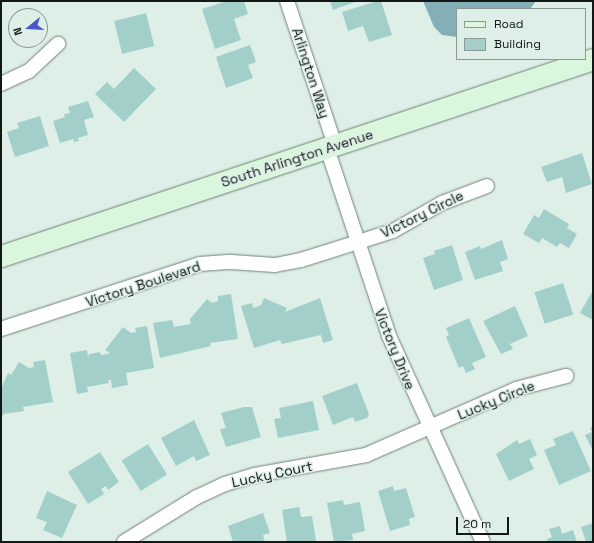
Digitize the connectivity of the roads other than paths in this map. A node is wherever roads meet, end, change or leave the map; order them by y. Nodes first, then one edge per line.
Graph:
1 (287, 1) edge
2 (58, 44) dead end
3 (593, 59) edge
4 (1, 84) edge
5 (331, 146) junction
6 (487, 186) dead end
7 (358, 242) junction
8 (1, 256) edge
9 (1, 329) edge
10 (566, 376) dead end
11 (428, 428) junction
12 (124, 542) edge
13 (483, 542) edge

1 - 5 street, Arlington Way
2 - 4 street
3 - 5 main road, South Arlington Avenue
5 - 7 street, Victory Drive
5 - 8 main road, South Arlington Avenue
6 - 7 street, Victory Circle
7 - 9 street, Victory Boulevard
7 - 11 street, Victory Drive
10 - 11 street, Lucky Circle
11 - 12 street, Lucky Court
11 - 13 street, Victory Drive

